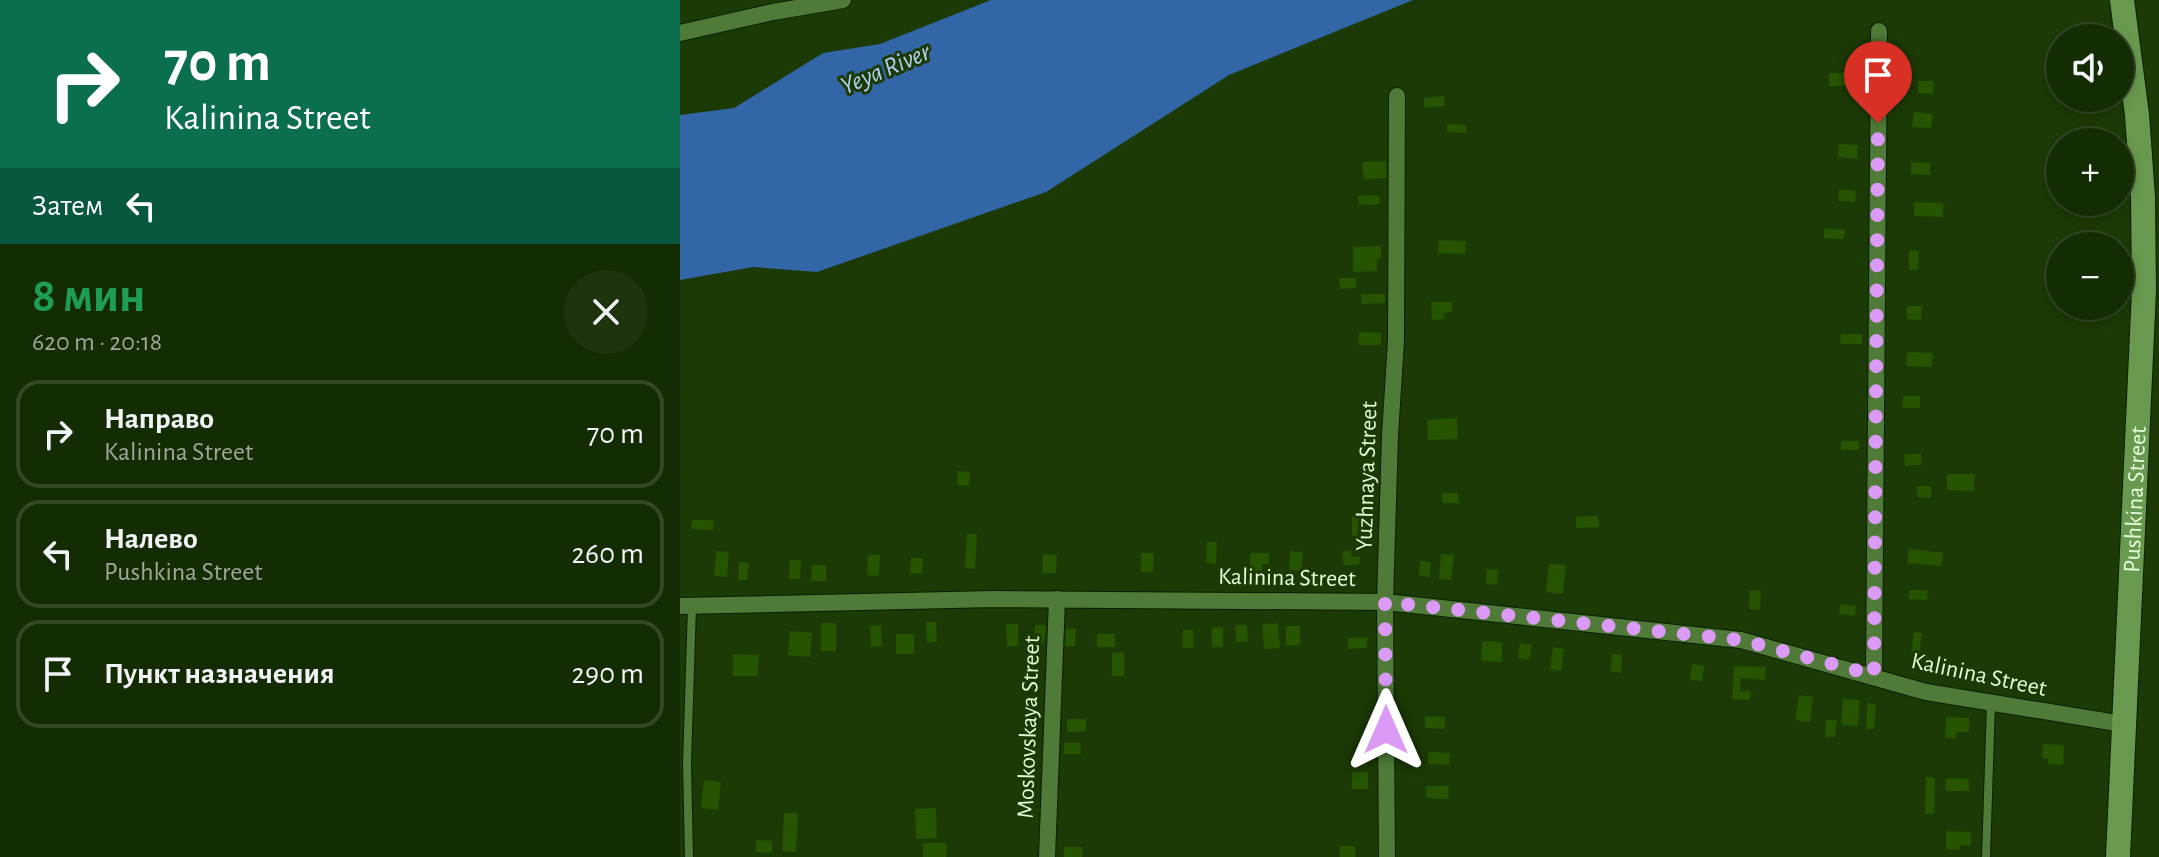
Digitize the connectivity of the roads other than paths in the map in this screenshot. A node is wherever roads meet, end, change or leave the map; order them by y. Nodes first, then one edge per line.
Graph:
1 (843, 0) edge
2 (2122, 0) edge
3 (772, 6) edge
4 (1879, 31) dead end
5 (680, 33) edge
6 (1397, 96) dead end
7 (1057, 599) junction
8 (1385, 602) junction
9 (686, 606) edge
10 (1874, 675) junction
11 (1991, 703) junction
12 (2123, 724) junction
13 (689, 857) edge
14 (1047, 857) edge
15 (1387, 857) edge
16 (1986, 857) edge
17 (2118, 857) edge

1 - 3 street
2 - 12 main road, Pushkina Street
3 - 5 street
4 - 10 street
6 - 8 street, Yuzhnaya Street
7 - 8 street, Kalinina Street
7 - 9 street, Kalinina Street
7 - 14 street, Moskovskaya Street
8 - 10 street, Kalinina Street
8 - 15 street, Yuzhnaya Street
9 - 13 lane
10 - 11 street, Kalinina Street
11 - 12 street, Kalinina Street
11 - 16 lane
12 - 17 main road, Pushkina Street

